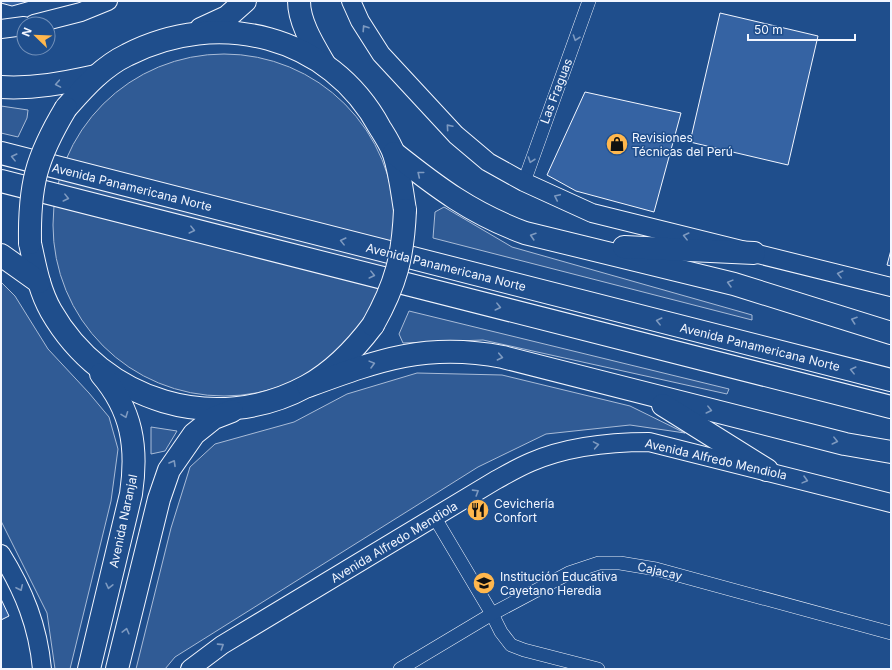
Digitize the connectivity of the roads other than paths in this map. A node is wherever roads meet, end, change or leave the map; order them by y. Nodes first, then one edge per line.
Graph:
1 (108, 1) edge
2 (245, 1) edge
3 (299, 1) edge
4 (351, 1) edge
5 (589, 1) edge
6 (56, 18) edge
7 (16, 27) edge
8 (1, 29) edge
9 (193, 33) junction
10 (325, 65) junction
11 (96, 76) junction
12 (1, 87) edge
13 (394, 153) junction
14 (1, 154) edge
15 (1, 181) edge
16 (524, 182) junction
17 (571, 245) junction
18 (754, 252) junction
19 (1, 255) edge
20 (38, 282) junction
21 (891, 287) edge
22 (891, 333) edge
23 (88, 359) junction
24 (891, 380) edge
25 (308, 386) junction
26 (644, 393) junction
27 (891, 407) edge
28 (239, 408) junction
29 (891, 452) edge
30 (767, 470) junction
31 (891, 503) edge
32 (435, 518) junction
33 (1, 554) edge
34 (492, 614) junction
35 (891, 633) edge
36 (42, 669) edge
37 (89, 669) edge
38 (117, 669) edge
39 (190, 669) edge
40 (400, 669) edge
41 (598, 669) edge

1 - 6 main road
2 - 9 highway
3 - 10 highway
16 -> 4 main road
5 -> 16 street, Las Fraguas
7 - 8 main road
9 - 10 highway
9 - 11 highway
10 - 13 highway
11 -> 12 highway
11 - 20 highway, bridge
17 -> 13 highway
13 - 25 highway, bridge
24 -> 14 highway, Avenida Panamericana Norte
15 -> 27 highway
18 -> 16 main road
17 - 18 highway
22 -> 17 highway
21 -> 18 main road
19 - 20 highway
20 - 23 highway
23 - 28 highway
23 -> 37 highway, Avenida Naranjal
25 -> 26 highway
25 - 28 highway
26 -> 29 highway
26 - 30 highway
38 -> 28 highway
30 -> 31 main road, Avenida Alfredo Mendiola
32 -> 30 main road, Avenida Alfredo Mendiola
32 - 34 street
39 -> 32 main road, Avenida Alfredo Mendiola
33 -> 36 main road
34 - 35 street, Cajacay
34 - 40 street, Cajacay
34 - 41 street

